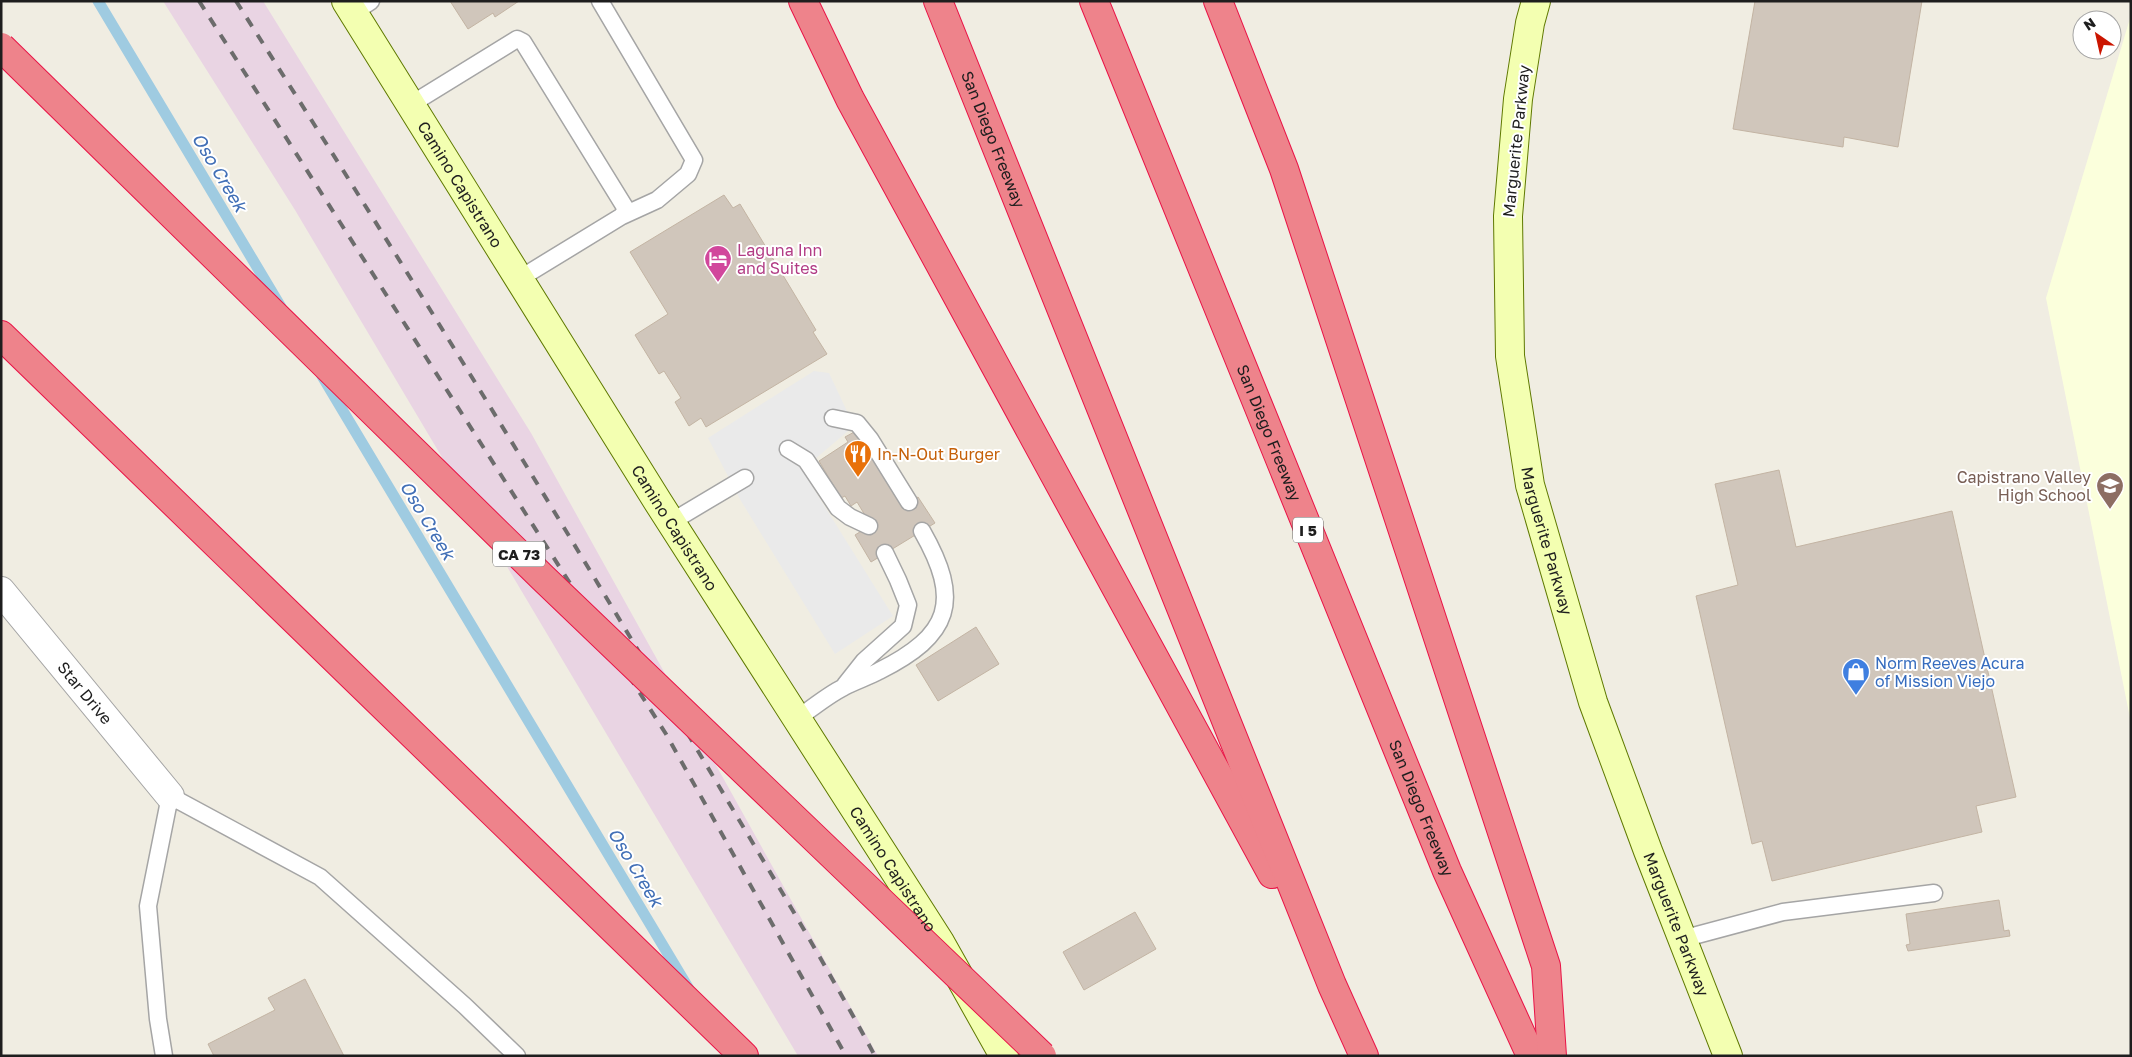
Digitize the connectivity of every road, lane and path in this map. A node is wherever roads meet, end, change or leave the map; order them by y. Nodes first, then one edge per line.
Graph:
1 (600, 1) edge
2 (803, 1) edge
3 (938, 1) edge
4 (1094, 1) edge
5 (1218, 1) edge
6 (1536, 1) edge
7 (356, 5) edge
8 (1, 47) edge
9 (410, 105) junction
10 (622, 216) junction
11 (519, 279) junction
12 (1, 335) edge
13 (833, 418) dead end
14 (788, 449) dead end
15 (745, 478) dead end
16 (909, 502) dead end
17 (671, 522) junction
18 (869, 526) dead end
19 (922, 531) dead end
20 (885, 554) dead end
21 (1, 591) edge
22 (843, 687) junction
23 (797, 719) junction
24 (170, 796) junction
25 (1934, 893) dead end
26 (1682, 939) junction
27 (1332, 985) junction
28 (164, 1056) edge
29 (517, 1056) edge
30 (744, 1056) edge
31 (1004, 1056) edge
32 (1042, 1056) edge
33 (1364, 1056) edge
34 (1532, 1056) edge
35 (1552, 1056) edge
36 (1728, 1056) edge

1 - 10 lane
2 - 27 highway
3 - 27 highway, San Diego Freeway
4 - 34 highway, San Diego Freeway / I 5
5 - 35 highway
6 - 26 street, Marguerite Parkway
7 - 9 street, Camino Capistrano
8 - 32 highway, CA 73, bridge
9 - 10 lane
9 - 11 street, Camino Capistrano
10 - 11 lane
11 - 17 street, Camino Capistrano
12 - 30 highway
13 - 16 lane
14 - 18 lane
15 - 17 lane
17 - 23 street, Camino Capistrano
19 - 22 lane
20 - 22 lane
21 - 24 street, Star Drive
22 - 23 lane
23 - 31 street, Camino Capistrano
24 - 28 lane
24 - 29 lane
25 - 26 lane
26 - 36 street, Marguerite Parkway
27 - 33 highway, San Diego Freeway

